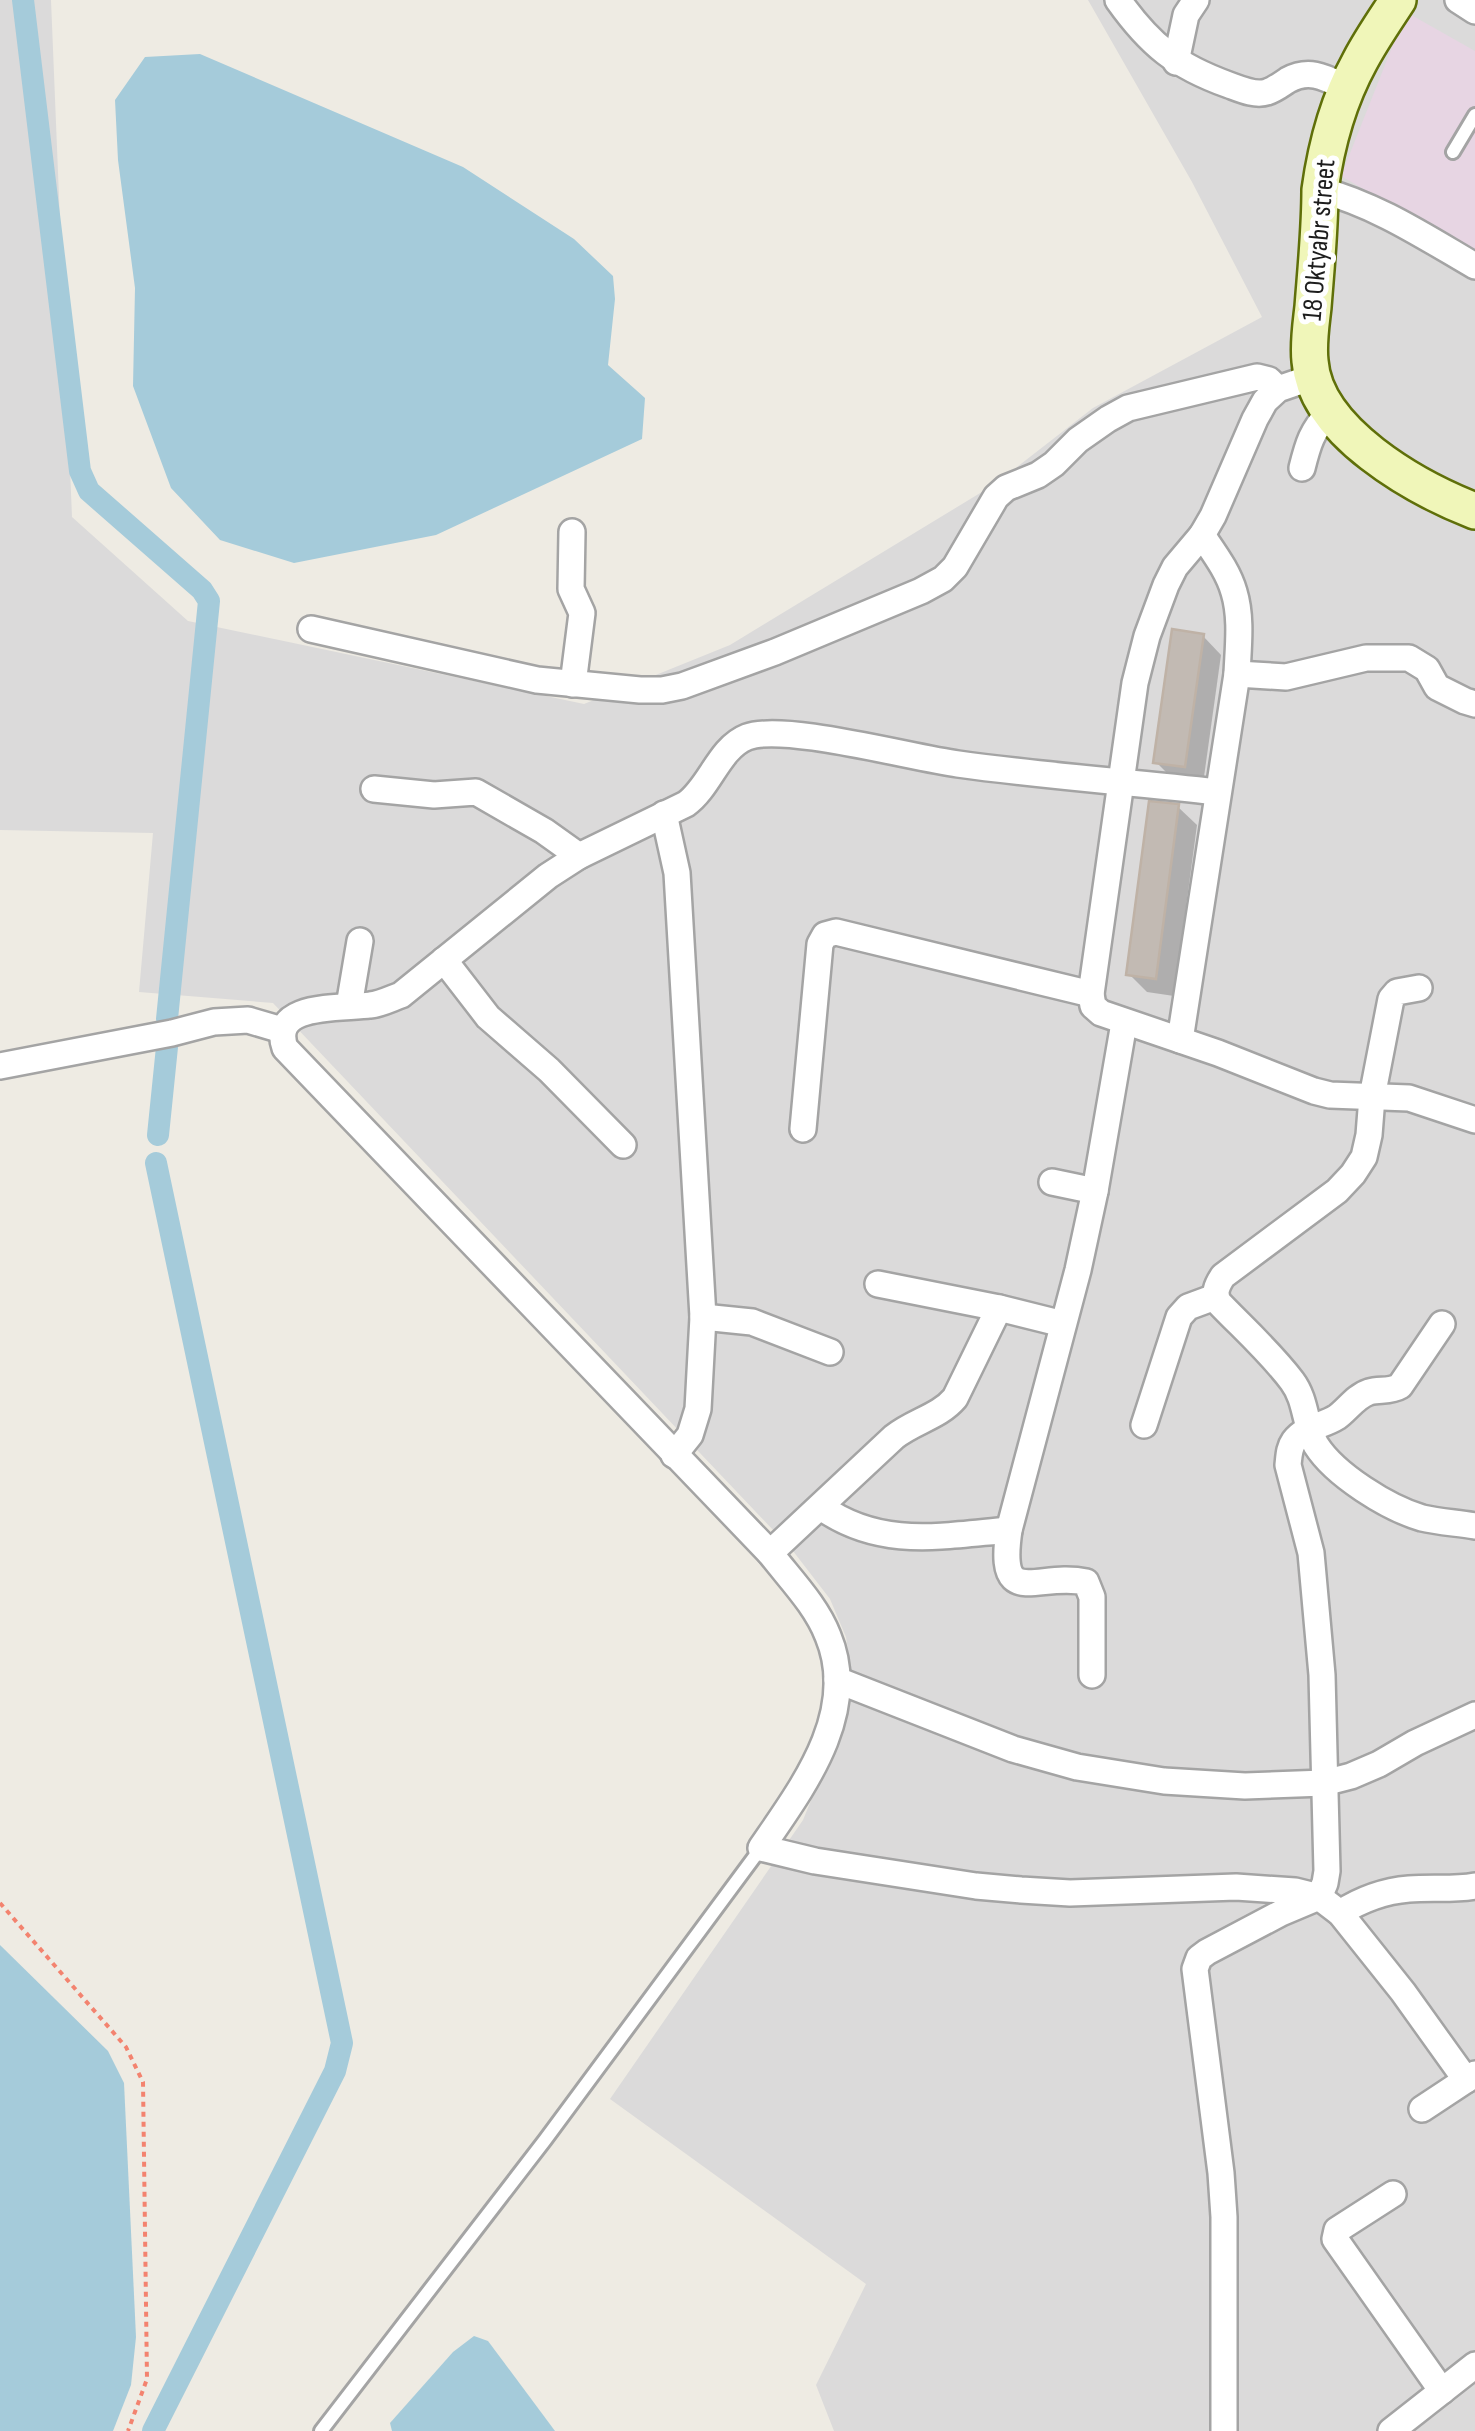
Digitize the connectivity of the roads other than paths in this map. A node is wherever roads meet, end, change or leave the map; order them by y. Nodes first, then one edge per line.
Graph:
1 (1118, 0) edge
2 (1196, 0) edge
3 (1398, 0) edge
4 (1458, 0) edge
5 (1475, 11) edge
6 (1176, 62) junction
7 (1347, 88) junction
8 (1475, 115) edge
9 (1453, 152) dead end
10 (1320, 190) junction
11 (1475, 266) edge
12 (1313, 377) junction
13 (1278, 389) junction
14 (1329, 412) junction
15 (1302, 468) dead end
16 (1475, 511) edge
17 (572, 532) dead end
18 (1202, 534) junction
19 (311, 629) dead end
20 (1237, 674) junction
21 (573, 684) junction
22 (1475, 704) edge
23 (1122, 781) junction
24 (374, 789) dead end
25 (1217, 792) junction
26 (664, 814) junction
27 (578, 856) junction
28 (360, 940) dead end
29 (444, 960) junction
30 (1419, 988) dead end
31 (1091, 994) junction
32 (349, 1006) junction
33 (1124, 1023) junction
34 (282, 1030) junction
35 (1180, 1040) junction
36 (0, 1066) edge
37 (1372, 1097) junction
38 (1475, 1120) edge
39 (803, 1129) dead end
40 (623, 1144) dead end
41 (1052, 1182) dead end
42 (1094, 1191) junction
43 (878, 1284) dead end
44 (1216, 1297) junction
45 (999, 1308) junction
46 (703, 1318) junction
47 (1063, 1324) junction
48 (1442, 1324) dead end
49 (830, 1352) dead end
50 (1144, 1425) dead end
51 (1309, 1429) junction
52 (674, 1455) junction
53 (821, 1508) junction
54 (1475, 1526) edge
55 (1009, 1530) junction
56 (770, 1554) junction
57 (1092, 1675) dead end
58 (837, 1680) junction
59 (1475, 1716) edge
60 (1324, 1783) junction
61 (761, 1848) junction
62 (1475, 1886) edge
63 (1319, 1896) junction
64 (1340, 1913) junction
65 (1470, 2077) edge
66 (1422, 2109) dead end
67 (1393, 2194) dead end
68 (1475, 2365) edge
69 (1442, 2392) junction
70 (321, 2431) edge
71 (1224, 2431) edge
72 (1392, 2431) edge

1 - 6 street
2 - 6 street
3 - 7 street, 18 Oktyabr street
4 - 5 street
6 - 7 street
7 - 10 street, 18 Oktyabr street
8 - 9 lane
10 - 11 street
10 - 12 street, 18 Oktyabr street
12 - 13 street
12 - 14 street
13 - 18 street
13 - 21 street
14 - 15 street
14 - 16 street
17 - 21 street
18 - 20 street
18 - 23 street
19 - 21 street
20 - 22 street
20 - 25 street
23 - 25 street
23 - 26 street
23 - 31 street
24 - 27 street
25 - 35 street
26 - 27 street
26 - 46 street
27 - 29 street
28 - 32 street
29 - 32 street
29 - 40 street
30 - 37 street
31 - 33 street
31 - 39 street
32 - 34 street
33 - 35 street
33 - 42 street
34 - 36 street
34 - 52 street
35 - 37 street
37 - 38 street
37 - 44 street
41 - 42 street
42 - 47 street
43 - 45 street
44 - 50 street
44 - 51 street
45 - 47 street
45 - 53 street
46 - 49 street
46 - 52 street
47 - 55 street
48 - 51 street
51 - 54 street
51 - 60 street
52 - 56 street
53 - 55 street
53 - 56 street
55 - 57 street
56 - 58 street
58 - 60 street
58 - 61 street
59 - 60 street
60 - 63 street
61 - 63 street
61 - 70 lane
62 - 64 street
63 - 64 street
63 - 71 street
64 - 65 street
65 - 66 street
67 - 69 street
68 - 69 street
69 - 72 street

